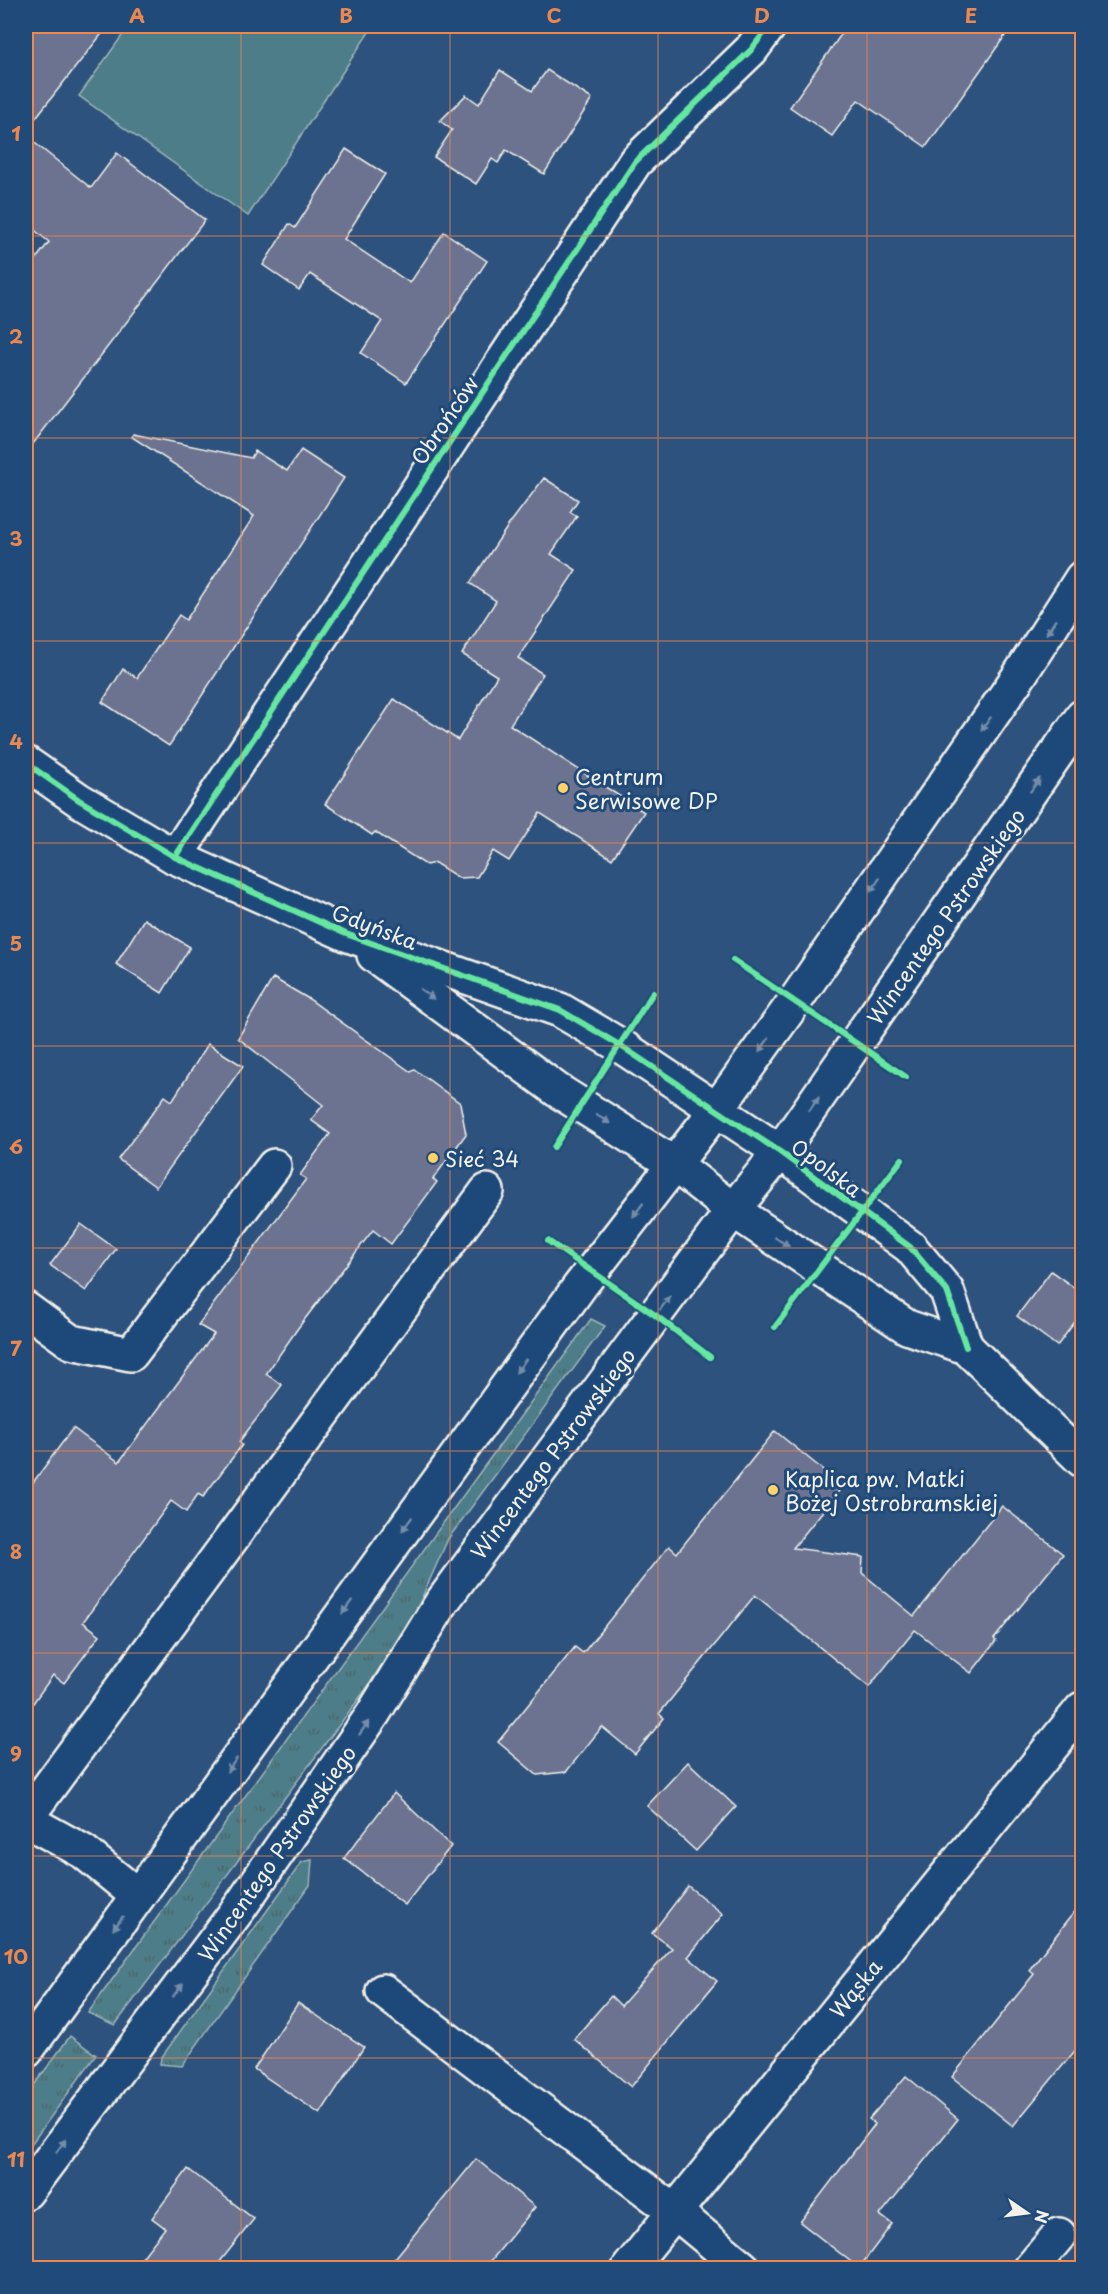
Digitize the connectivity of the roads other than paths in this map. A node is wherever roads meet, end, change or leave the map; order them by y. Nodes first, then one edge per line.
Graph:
1 (769, 26) edge
2 (1083, 578) edge
3 (1083, 717) edge
4 (26, 763) edge
5 (175, 857) junction
6 (346, 934) junction
7 (717, 1108) junction
8 (780, 1152) junction
9 (674, 1164) junction
10 (274, 1166) dead end
11 (487, 1191) dead end
12 (734, 1210) junction
13 (26, 1309) edge
14 (966, 1347) junction
15 (1077, 1441) edge
16 (1083, 1709) edge
17 (26, 1819) edge
18 (138, 1896) junction
19 (383, 1991) dead end
20 (26, 2051) edge
21 (26, 2192) edge
22 (674, 2211) junction
23 (1059, 2235) dead end
24 (629, 2268) edge
25 (743, 2268) edge
26 (1031, 2268) edge

1 - 5 street, Obrońców
2 -> 7 street
8 -> 3 street, Wincentego Pstrowskiego
4 - 5 street, Gdyńska
5 - 6 street, Gdyńska
6 - 7 street, Gdyńska
6 -> 9 street, Gdyńska
7 - 8 street, Opolska
7 - 9 street
8 - 12 street, Wincentego Pstrowskiego
8 - 14 street, Opolska
9 - 12 street, Gdyńska
9 -> 18 street
10 - 13 street
11 - 17 street
12 -> 14 street, Opolska
21 -> 12 street, Wincentego Pstrowskiego
14 - 15 street, Opolska
16 - 22 street, Wąska
17 - 18 street
18 -> 20 street
19 - 22 street
22 - 24 street, Wąska
22 - 25 street
23 - 26 street

